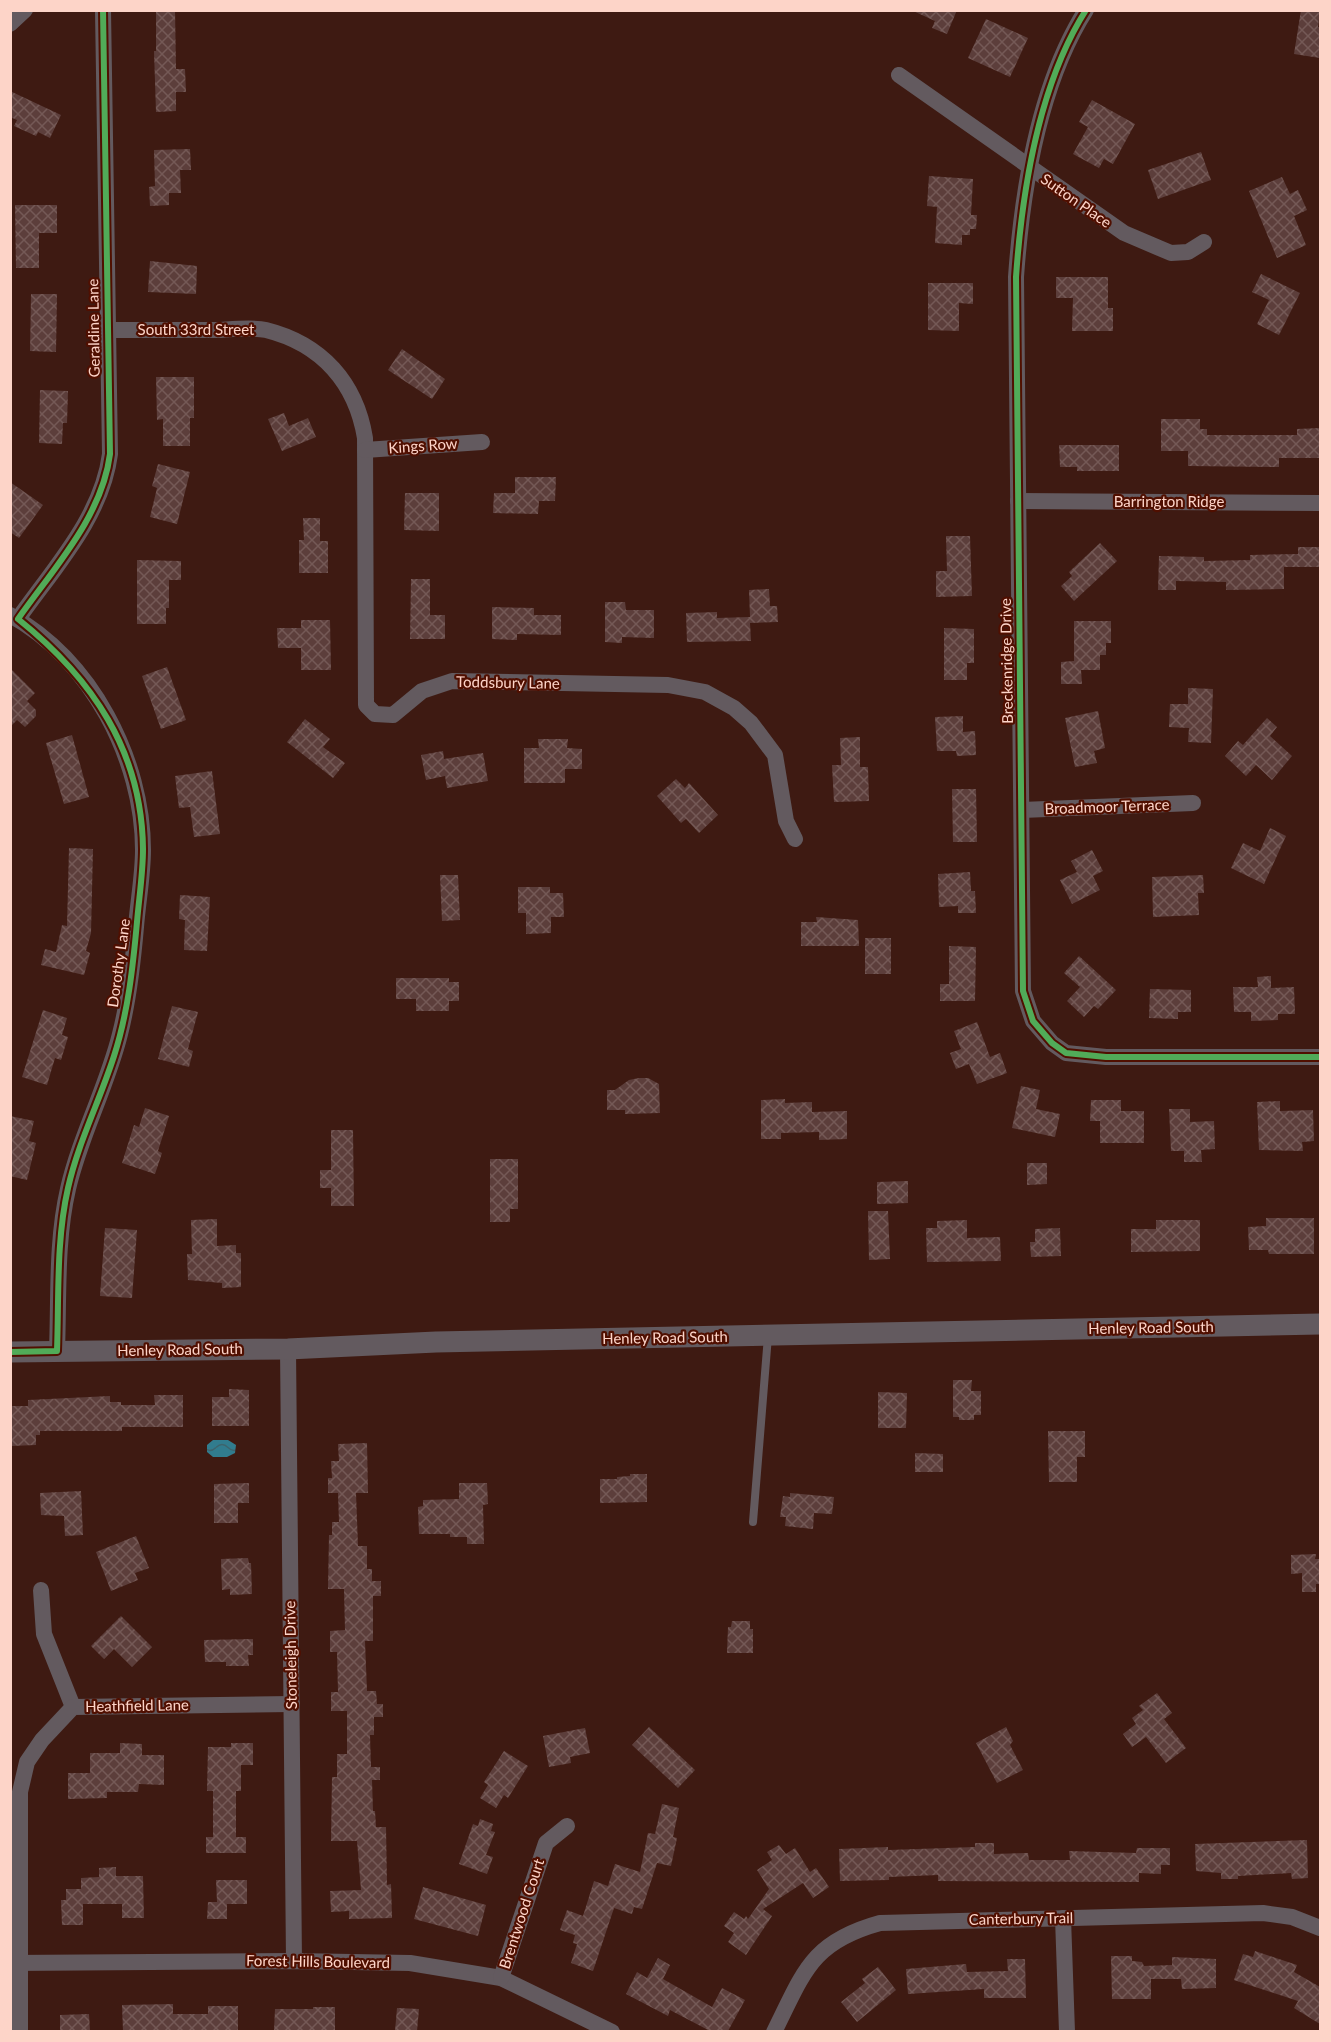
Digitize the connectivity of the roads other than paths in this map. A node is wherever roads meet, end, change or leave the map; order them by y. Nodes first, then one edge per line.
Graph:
1 (25, 10) edge
2 (103, 10) edge
3 (1086, 10) edge
4 (10, 24) edge
5 (899, 75) dead end
6 (1029, 168) junction
7 (1204, 242) dead end
8 (106, 330) junction
9 (285, 336) joint
10 (482, 442) dead end
11 (365, 450) junction
12 (1018, 501) junction
13 (1320, 503) edge
14 (14, 617) edge
15 (1193, 803) dead end
16 (1022, 810) junction
17 (795, 839) dead end
18 (1320, 1057) edge
19 (1320, 1324) edge
20 (768, 1336) junction
21 (288, 1349) junction
22 (57, 1351) junction
23 (10, 1352) edge
24 (753, 1522) dead end
25 (41, 1590) dead end
26 (292, 1704) junction
27 (73, 1707) junction
28 (567, 1826) dead end
29 (1063, 1918) junction
30 (1320, 1928) edge
31 (294, 1961) junction
32 (15, 1963) edge
33 (501, 1978) junction
34 (20, 2031) edge
35 (612, 2031) edge
36 (774, 2031) edge
37 (1067, 2031) edge

1 - 4 street
2 - 8 street, Geraldine Lane
3 - 6 street, Breckenridge Drive
5 - 6 street, Sutton Place
6 - 7 street, Sutton Place
6 - 12 street, Breckenridge Drive
8 - 9 street, South 33rd Street
8 - 14 street, Geraldine Lane
9 - 11 street, Toddsbury Lane
10 - 11 street, Kings Row
11 - 17 street, Toddsbury Lane
12 - 13 street, Barrington Ridge
12 - 16 street, Breckenridge Drive
14 - 22 street, Dorothy Lane
15 - 16 street, Broadmoor Terrace
16 - 18 street, Breckenridge Drive
19 - 20 street, Henley Road South
20 - 21 street, Henley Road South
20 - 24 lane
21 - 22 street, Henley Road South
21 - 26 street, Stoneleigh Drive
22 - 23 street, Henley Road South
25 - 27 street
26 - 27 street, Heathfield Lane
26 - 31 street, Stoneleigh Drive
27 - 32 street, Heathfield Lane
28 - 33 street, Brentwood Court
29 - 30 street, Canterbury Trail
29 - 36 street, Canterbury Trail
29 - 37 street
31 - 32 street, Forest Hills Boulevard
31 - 33 street, Forest Hills Boulevard
32 - 34 street, Heathfield Lane
33 - 35 street, Forest Hills Boulevard

